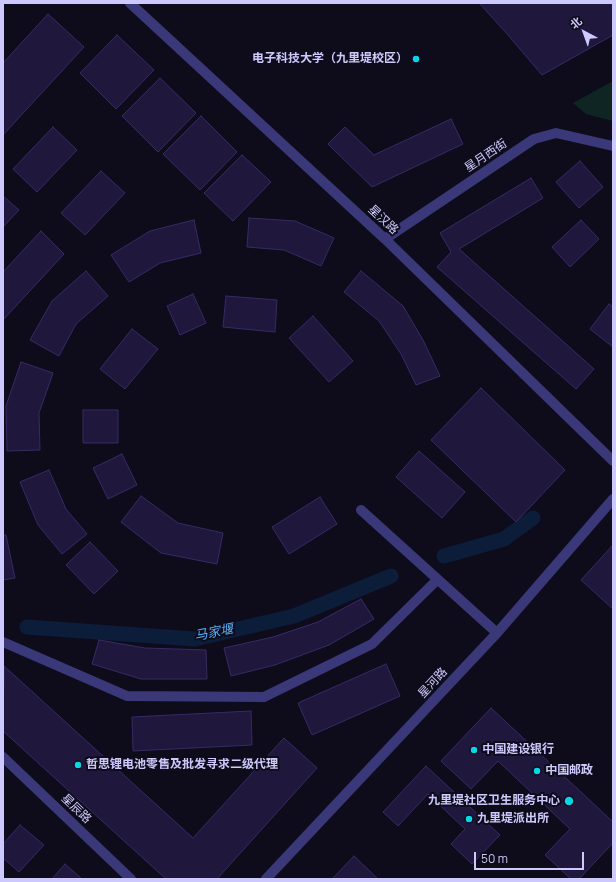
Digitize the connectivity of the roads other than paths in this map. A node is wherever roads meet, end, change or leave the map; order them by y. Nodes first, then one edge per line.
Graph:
1 (130, 3) edge
2 (613, 146) edge
3 (385, 239) junction
4 (613, 461) edge
5 (613, 499) edge
6 (361, 510) dead end
7 (437, 580) junction
8 (497, 634) junction
9 (3, 642) edge
10 (3, 757) edge
11 (131, 879) edge
12 (266, 879) edge

1 - 3 street, 星汉路
2 - 3 street, 星月西街
3 - 4 street, 星汉路
5 - 8 street, 星河路
6 - 7 street
7 - 8 street
7 - 9 street
8 - 12 street, 星河路
10 - 11 street, 星辰路

